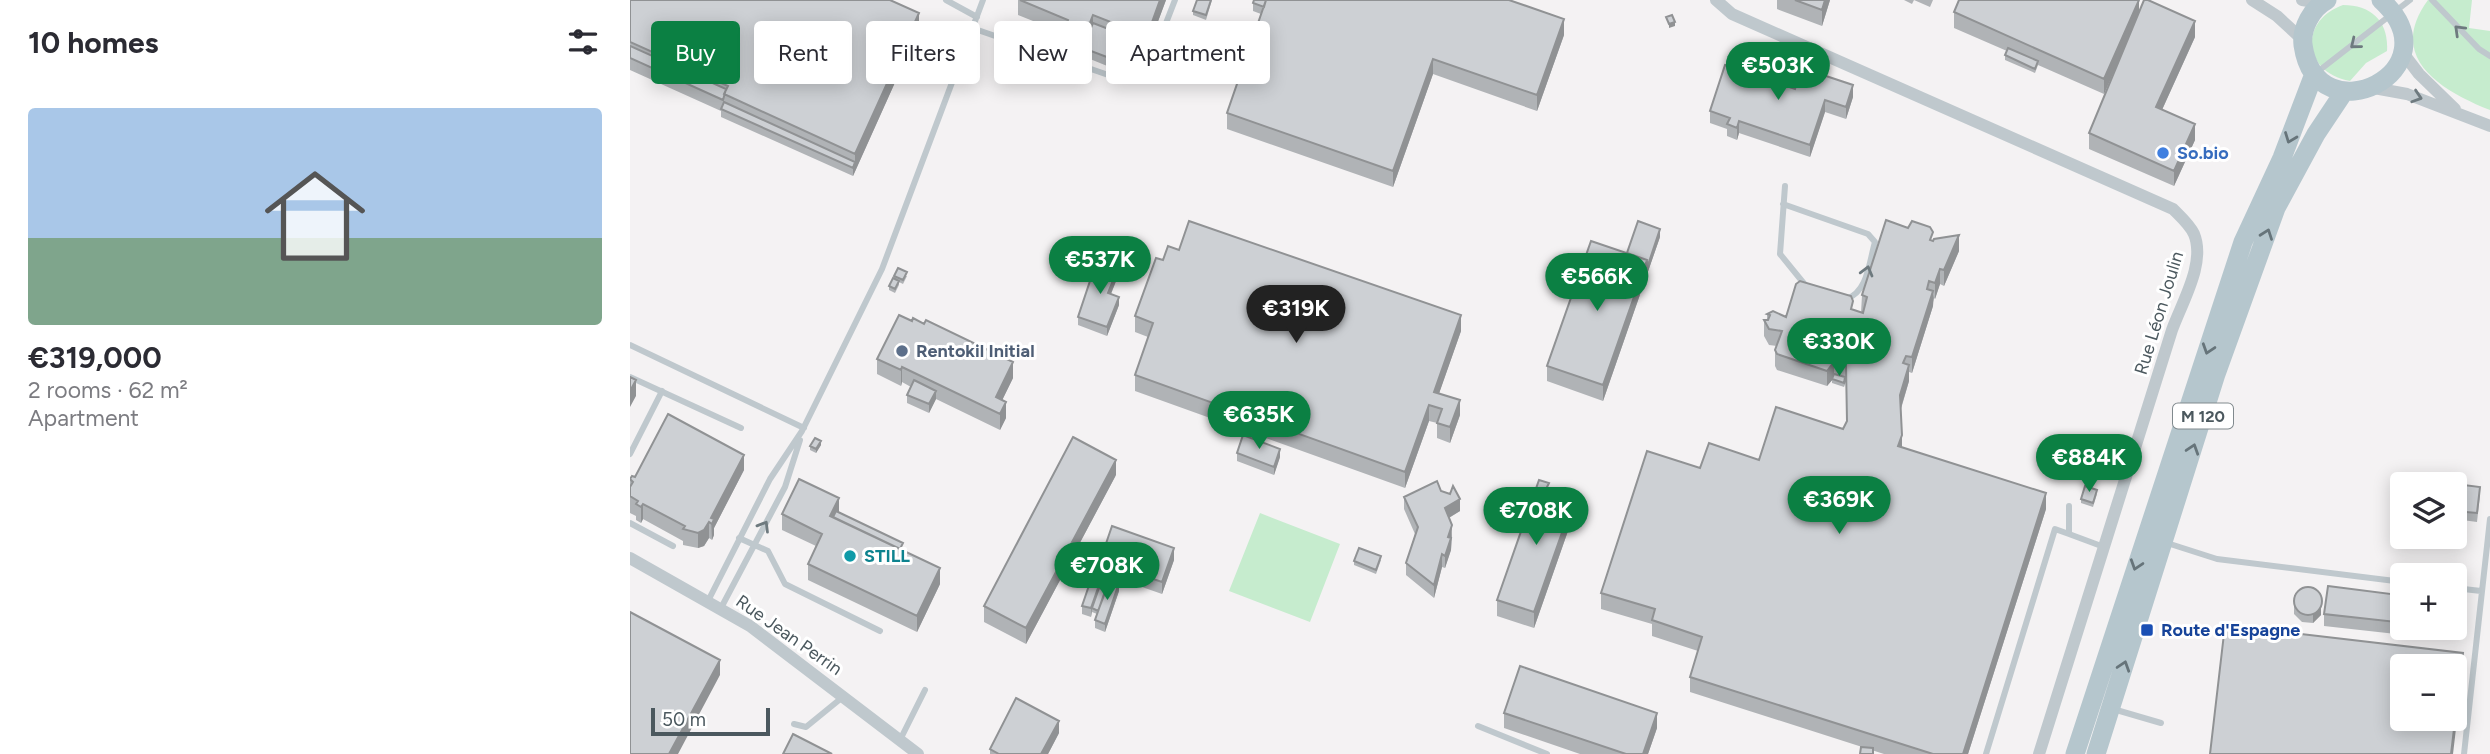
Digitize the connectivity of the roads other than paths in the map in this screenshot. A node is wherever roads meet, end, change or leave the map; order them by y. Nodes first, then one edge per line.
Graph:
1 (946, 0) edge
2 (983, 0) edge
3 (1175, 0) edge
4 (1716, 0) edge
5 (2252, 0) edge
6 (2432, 0) edge
7 (2317, 1) edge
8 (2395, 4) edge
9 (977, 17) junction
10 (975, 21) edge
11 (980, 31) edge
12 (2303, 40) junction
13 (2403, 53) junction
14 (2490, 56) edge
15 (2314, 74) junction
16 (951, 84) edge
17 (2374, 88) junction
18 (2344, 92) junction
19 (2458, 111) junction
20 (2490, 126) edge
21 (1786, 186) dead end
22 (1783, 204) junction
23 (1814, 290) edge
24 (1834, 298) edge
25 (630, 345) edge
26 (630, 377) edge
27 (662, 391) junction
28 (741, 428) dead end
29 (803, 429) junction
30 (630, 454) edge
31 (2069, 506) dead end
32 (2490, 519) edge
33 (630, 523) edge
34 (2069, 534) junction
35 (740, 538) junction
36 (2163, 542) junction
37 (753, 545) junction
38 (673, 546) dead end
39 (2105, 548) junction
40 (630, 558) edge
41 (2390, 580) edge
42 (2467, 590) edge
43 (2482, 592) junction
44 (708, 601) junction
45 (721, 608) junction
46 (880, 631) dead end
47 (925, 690) dead end
48 (844, 696) junction
49 (2111, 708) junction
50 (2161, 723) dead end
51 (794, 724) dead end
52 (1478, 726) dead end
53 (900, 740) junction
54 (918, 754) edge
55 (1547, 754) edge
56 (1986, 754) edge
57 (2039, 754) edge
58 (2076, 754) edge
59 (2096, 754) edge
60 (2463, 754) edge

1 - 9 lane
2 - 9 lane
3 - 11 lane
4 - 39 street, Rue Léon Joulin
5 - 12 street
14 -> 6 lane
7 - 12 main road
8 - 13 main road
8 -> 15 lane
9 - 10 lane
12 - 15 main road
13 - 17 main road
13 - 19 street
15 - 18 main road
15 -> 58 main road, M 120
16 - 29 lane
17 - 18 main road
17 -> 19 street
36 -> 18 main road, M 120
19 - 20 street
21 - 22 lane
22 - 23 lane
24 -> 22 lane
25 - 29 lane
26 - 27 lane
27 - 28 lane
27 - 30 lane
29 - 35 lane
37 -> 29 lane
31 - 34 lane
32 - 43 lane
33 - 38 lane
34 - 39 lane
34 - 56 lane
35 - 37 lane
35 - 44 lane
36 - 41 lane
49 -> 36 main road, M 120
37 - 45 lane
37 - 46 lane
39 - 57 street, Rue Léon Joulin
40 - 44 street, Rue Jean Perrin
42 - 43 lane
43 - 60 lane
44 - 45 street, Rue Jean Perrin
45 - 48 street, Rue Jean Perrin
47 - 53 lane
48 - 51 lane
48 - 53 street, Rue Jean Perrin
49 - 50 lane
49 - 59 main road, M 120
52 - 55 lane
53 - 54 street, Rue Jean Perrin

